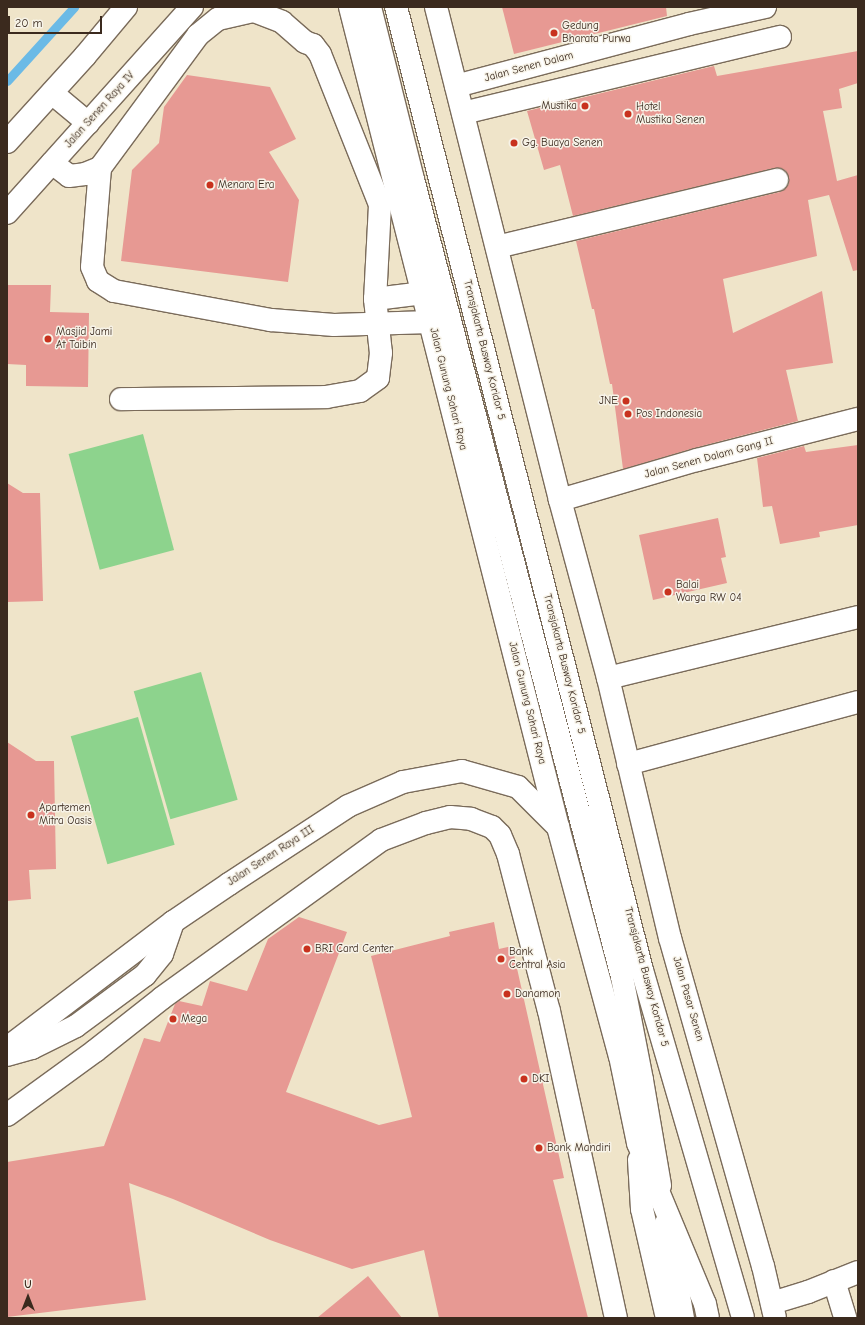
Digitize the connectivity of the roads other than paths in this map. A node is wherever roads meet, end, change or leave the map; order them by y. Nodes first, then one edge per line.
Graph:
1 (126, 7) edge
2 (192, 7) edge
3 (350, 7) edge
4 (370, 7) edge
5 (396, 7) edge
6 (436, 7) edge
7 (765, 7) edge
8 (780, 37) dead end
9 (456, 86) junction
10 (52, 93) junction
11 (463, 113) junction
12 (88, 123) junction
13 (7, 142) edge
14 (52, 163) junction
15 (100, 168) junction
16 (777, 180) dead end
17 (7, 213) edge
18 (497, 247) junction
19 (424, 293) junction
20 (375, 299) junction
21 (431, 322) junction
22 (377, 325) junction
23 (121, 399) dead end
24 (858, 419) edge
25 (560, 500) junction
26 (858, 616) edge
27 (608, 678) junction
28 (858, 702) edge
29 (628, 764) junction
30 (558, 827) junction
31 (172, 922) junction
32 (162, 998) junction
33 (111, 1000) junction
34 (7, 1048) edge
35 (95, 1051) junction
36 (7, 1055) edge
37 (7, 1115) edge
38 (638, 1144) junction
39 (663, 1205) junction
40 (858, 1272) edge
41 (834, 1281) junction
42 (773, 1310) edge
43 (616, 1318) edge
44 (667, 1318) edge
45 (683, 1318) edge
46 (708, 1318) edge
47 (743, 1318) edge
48 (845, 1318) edge

1 - 10 main road
2 - 12 main road, Jalan Senen Raya IV
3 - 19 main road, Jalan Gunung Sahari Raya
4 - 39 main road, Transjakarta Busway Koridor 5
5 - 47 main road, Transjakarta Busway Koridor 5
6 - 9 main road
7 - 9 main road, Jalan Senen Dalam
8 - 11 main road
9 - 11 main road
10 - 12 main road
10 - 13 main road
11 - 18 main road
12 - 14 main road, Jalan Senen Raya IV
14 - 15 main road
14 - 17 main road, Jalan Senen Raya IV
15 - 20 main road
15 - 22 main road
16 - 18 main road
18 - 25 main road
19 - 20 main road
19 - 21 main road, Jalan Gunung Sahari Raya
20 - 22 main road
21 - 22 main road
21 - 30 main road, Jalan Gunung Sahari Raya
22 - 23 main road
24 - 25 main road, Jalan Senen Dalam Gang II
25 - 27 main road
26 - 27 main road
27 - 29 main road, Jalan Pasar Senen
28 - 29 main road
29 - 42 main road, Jalan Pasar Senen
30 - 31 main road, Jalan Senen Raya III
30 - 38 main road
31 - 33 main road
31 - 34 main road, Jalan Senen Raya III
32 - 33 main road
32 - 35 main road
32 - 43 main road
33 - 35 main road
33 - 36 main road
35 - 37 main road
38 - 39 main road
38 - 44 main road
39 - 45 main road, Transjakarta Busway Koridor 5
39 - 46 main road
40 - 41 main road
41 - 42 main road
41 - 48 main road

